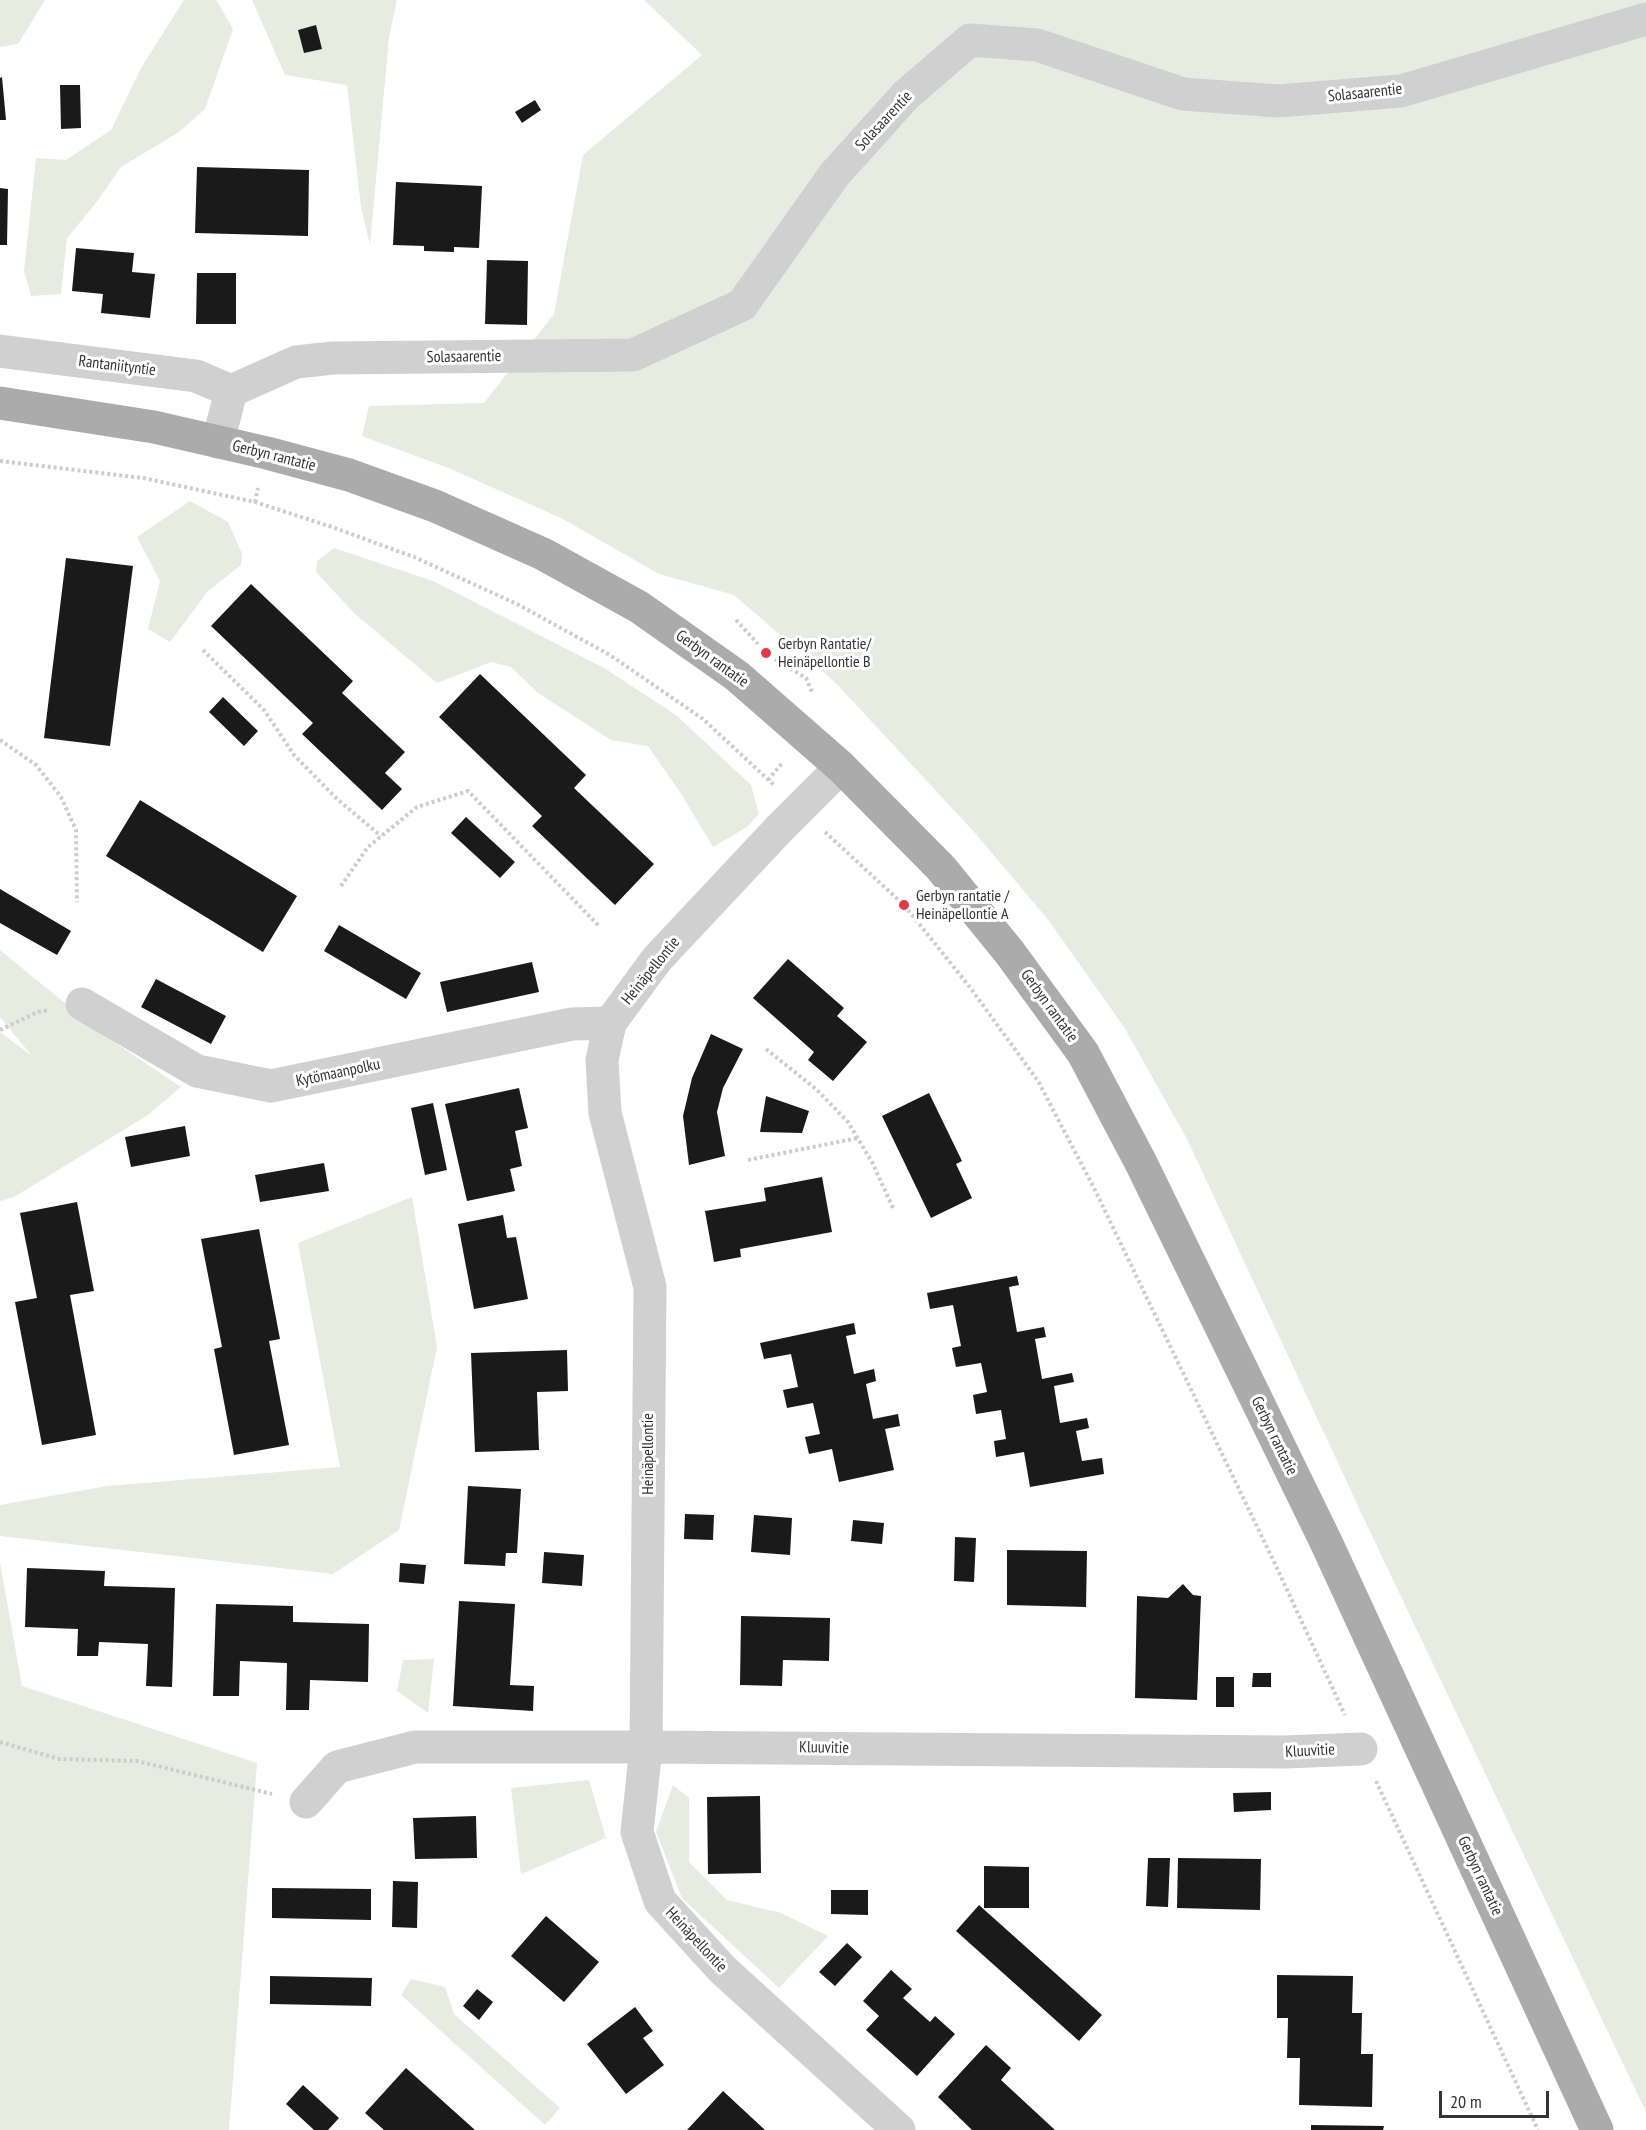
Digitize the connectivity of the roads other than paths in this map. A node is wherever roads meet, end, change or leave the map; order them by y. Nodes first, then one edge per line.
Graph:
1 (1646, 19) edge
2 (0, 351) edge
3 (231, 391) junction
4 (0, 403) edge
5 (218, 442) junction
6 (841, 767) junction
7 (82, 1004) road end
8 (610, 1023) junction
9 (646, 1747) junction
10 (1361, 1749) road end
11 (306, 1802) road end
12 (899, 2130) edge
13 (1597, 2130) edge

1 - 3 street, Solasaarentie
2 - 3 street, Rantaniityntie
3 - 5 street
4 - 5 main road, Gerbyn rantatie
5 - 6 main road, Gerbyn rantatie
6 - 8 street, Heinäpellontie
6 - 13 main road, Gerbyn rantatie
7 - 8 street, Kytömaanpolku
8 - 9 street, Heinäpellontie
9 - 10 street, Kluuvitie
9 - 11 street, Kluuvitie
9 - 12 street, Heinäpellontie

